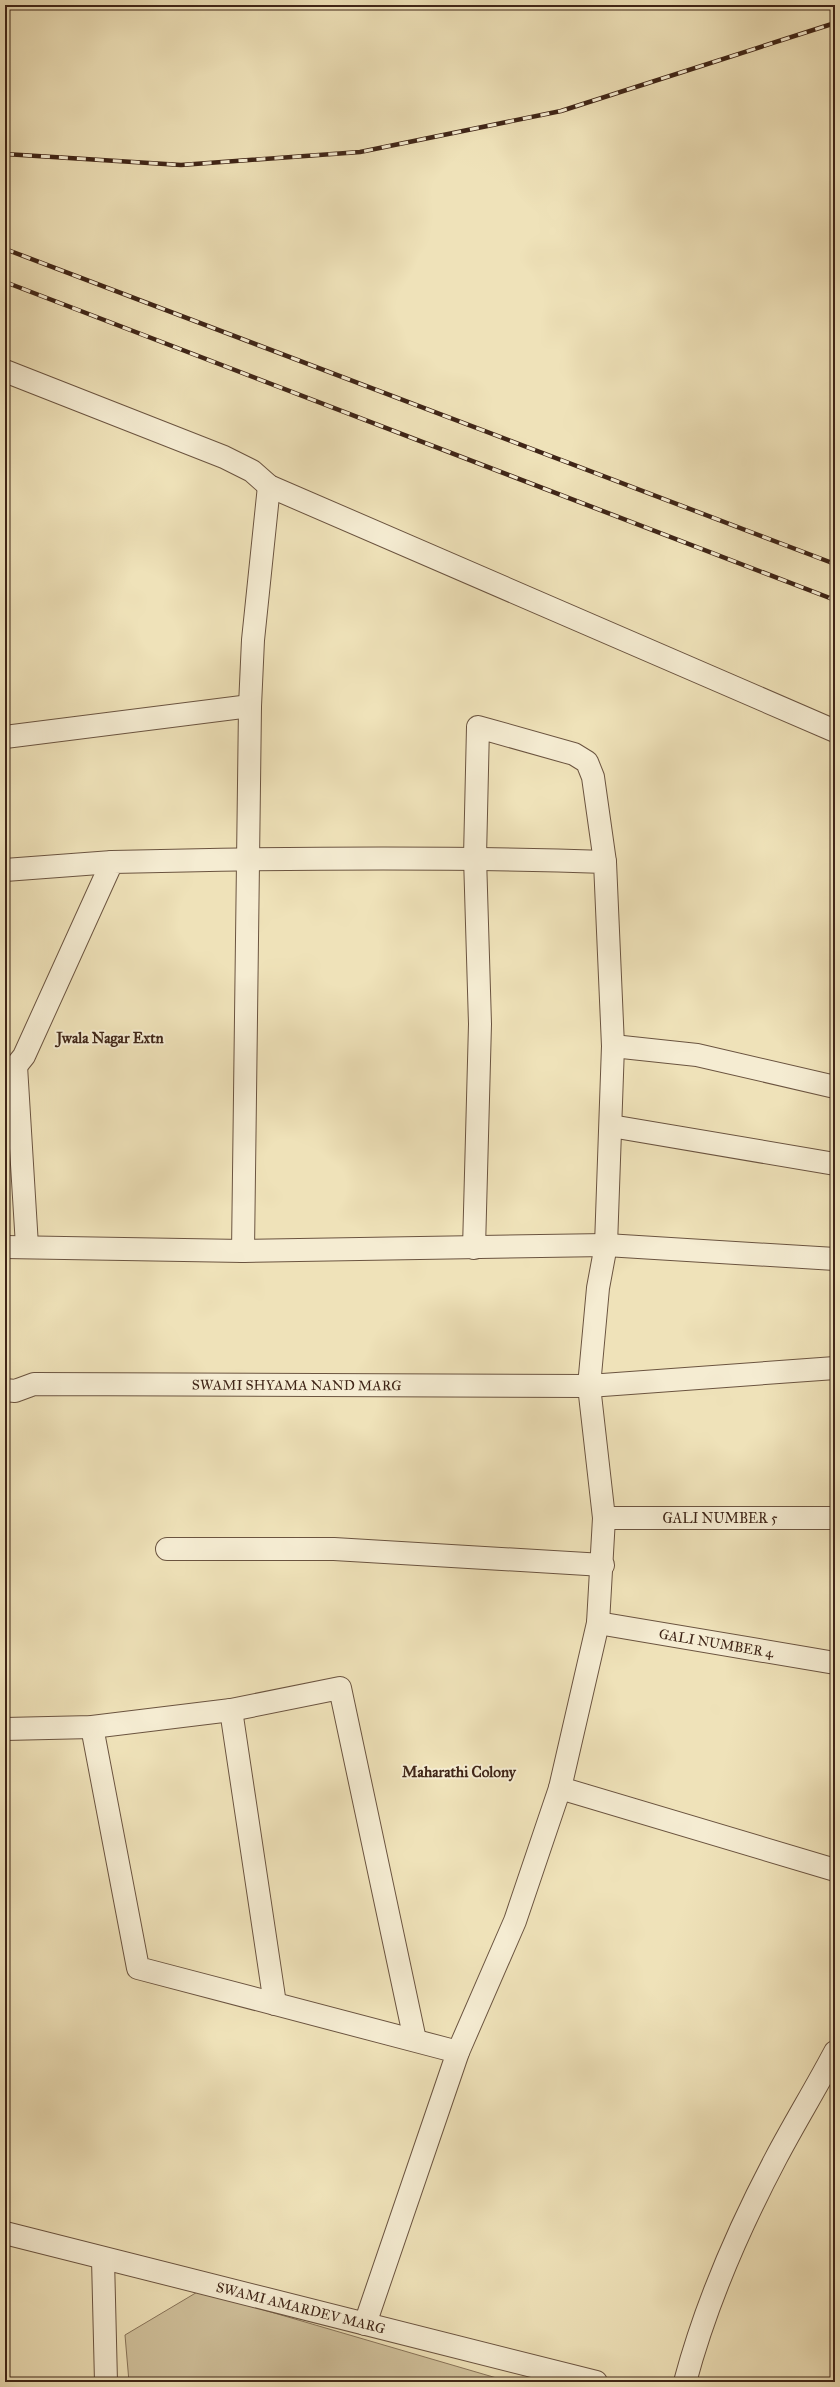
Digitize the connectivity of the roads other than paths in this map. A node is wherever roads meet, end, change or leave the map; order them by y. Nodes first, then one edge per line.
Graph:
1 (5, 371) edge
2 (268, 486) junction
3 (250, 706) junction
4 (835, 731) edge
5 (5, 737) edge
6 (475, 857) junction
7 (247, 858) junction
8 (112, 862) junction
9 (605, 862) junction
10 (5, 870) edge
11 (613, 1046) junction
12 (11, 1068) edge
13 (835, 1087) edge
14 (611, 1126) junction
15 (835, 1164) edge
16 (606, 1245) junction
17 (27, 1246) junction
18 (5, 1247) edge
19 (474, 1248) junction
20 (243, 1251) junction
21 (835, 1259) edge
22 (835, 1368) edge
23 (590, 1386) junction
24 (5, 1390) edge
25 (604, 1518) junction
26 (835, 1518) edge
27 (167, 1549) dead end
28 (603, 1564) junction
29 (598, 1623) junction
30 (835, 1663) edge
31 (231, 1710) junction
32 (92, 1727) junction
33 (5, 1729) edge
34 (560, 1788) junction
35 (835, 1870) edge
36 (276, 2004) junction
37 (415, 2040) junction
38 (458, 2052) junction
39 (835, 2052) edge
40 (5, 2233) edge
41 (104, 2259) junction
42 (365, 2324) junction
43 (106, 2382) edge
44 (596, 2382) edge
45 (685, 2382) edge

1 - 2 street
2 - 3 street
2 - 4 street
3 - 5 street
3 - 7 street
6 - 7 street
6 - 9 street
6 - 9 street
6 - 19 street
7 - 8 street
7 - 20 street
8 - 10 street
8 - 12 street
9 - 11 street
11 - 13 street
11 - 14 street
12 - 17 street
14 - 15 street
14 - 16 street
16 - 19 street
16 - 21 street
16 - 23 street
17 - 18 street
17 - 20 street
19 - 20 street
22 - 23 street, SWAMI SHYAMA NAND MARG
23 - 24 street, SWAMI SHYAMA NAND MARG
23 - 25 street
25 - 26 street, GALI NUMBER 5
25 - 28 street
27 - 28 street
28 - 29 street
29 - 30 street, GALI NUMBER 4
29 - 34 street
31 - 32 street
31 - 36 street
31 - 37 street
32 - 33 street
32 - 36 street
34 - 35 street
34 - 38 street
36 - 37 street
37 - 38 street
38 - 42 street
39 - 45 street
40 - 41 street, SWAMI AMARDEV MARG
41 - 42 street, SWAMI AMARDEV MARG
41 - 43 street
42 - 44 street, SWAMI AMARDEV MARG

